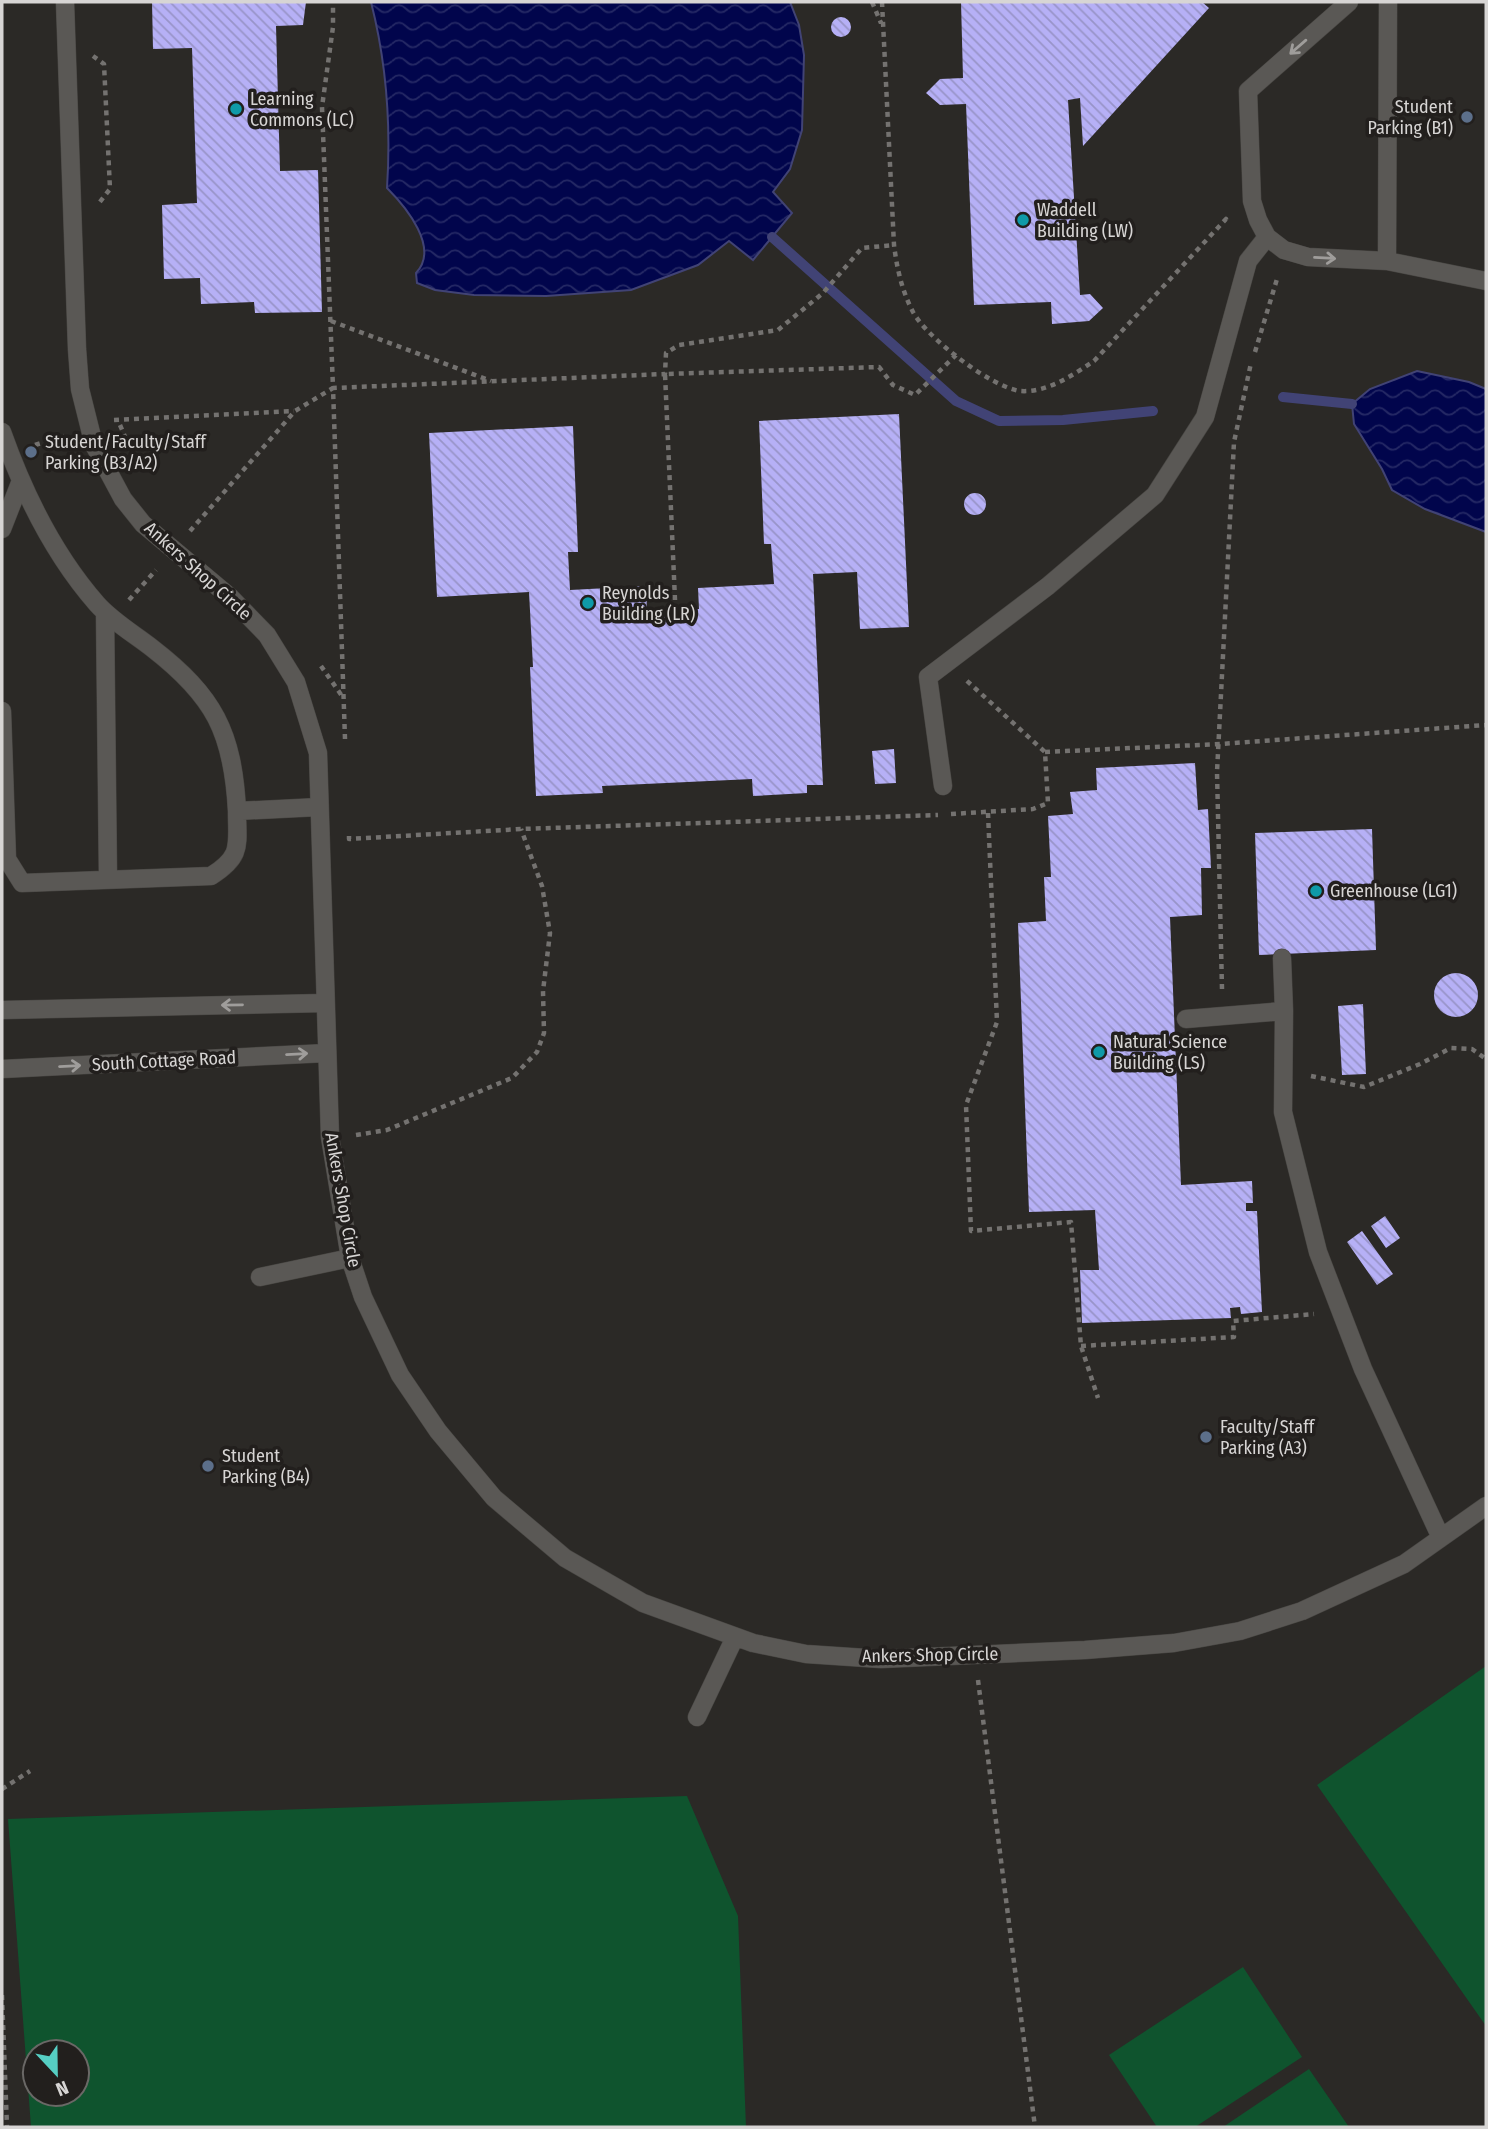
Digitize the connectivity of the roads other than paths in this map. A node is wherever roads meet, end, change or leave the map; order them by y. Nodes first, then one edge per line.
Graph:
1 (65, 2) edge
2 (1349, 2) edge
3 (1388, 2) edge
4 (1267, 237) junction
5 (1387, 261) junction
6 (1486, 281) edge
7 (2, 432) edge
8 (20, 483) junction
9 (2, 529) edge
10 (105, 612) junction
11 (2, 711) edge
12 (943, 786) dead end
13 (319, 807) junction
14 (237, 811) junction
15 (108, 879) junction
16 (1282, 958) dead end
17 (325, 1003) junction
18 (2, 1010) edge
19 (1284, 1011) junction
20 (1186, 1019) dead end
21 (327, 1053) junction
22 (2, 1069) edge
23 (350, 1258) junction
24 (260, 1277) dead end
25 (1486, 1507) edge
26 (1441, 1538) junction
27 (736, 1637) junction
28 (697, 1717) dead end

1 - 13 street, Ankers Shop Circle
2 -> 4 street
3 - 5 street
4 -> 5 street
4 - 12 street
5 - 6 street
7 - 8 street
8 - 9 street
8 - 10 street
10 - 14 street
10 - 15 street
11 - 15 street
13 - 14 street
13 - 17 street, Ankers Shop Circle
14 - 15 street
16 - 19 street
17 -> 18 street
17 - 21 street, Ankers Shop Circle
19 - 20 street
19 - 26 street
22 -> 21 street, South Cottage Road
21 - 23 street, Ankers Shop Circle
23 - 24 street
23 - 27 street, Ankers Shop Circle
25 - 26 street, Ankers Shop Circle
26 - 27 street, Ankers Shop Circle
27 - 28 street

